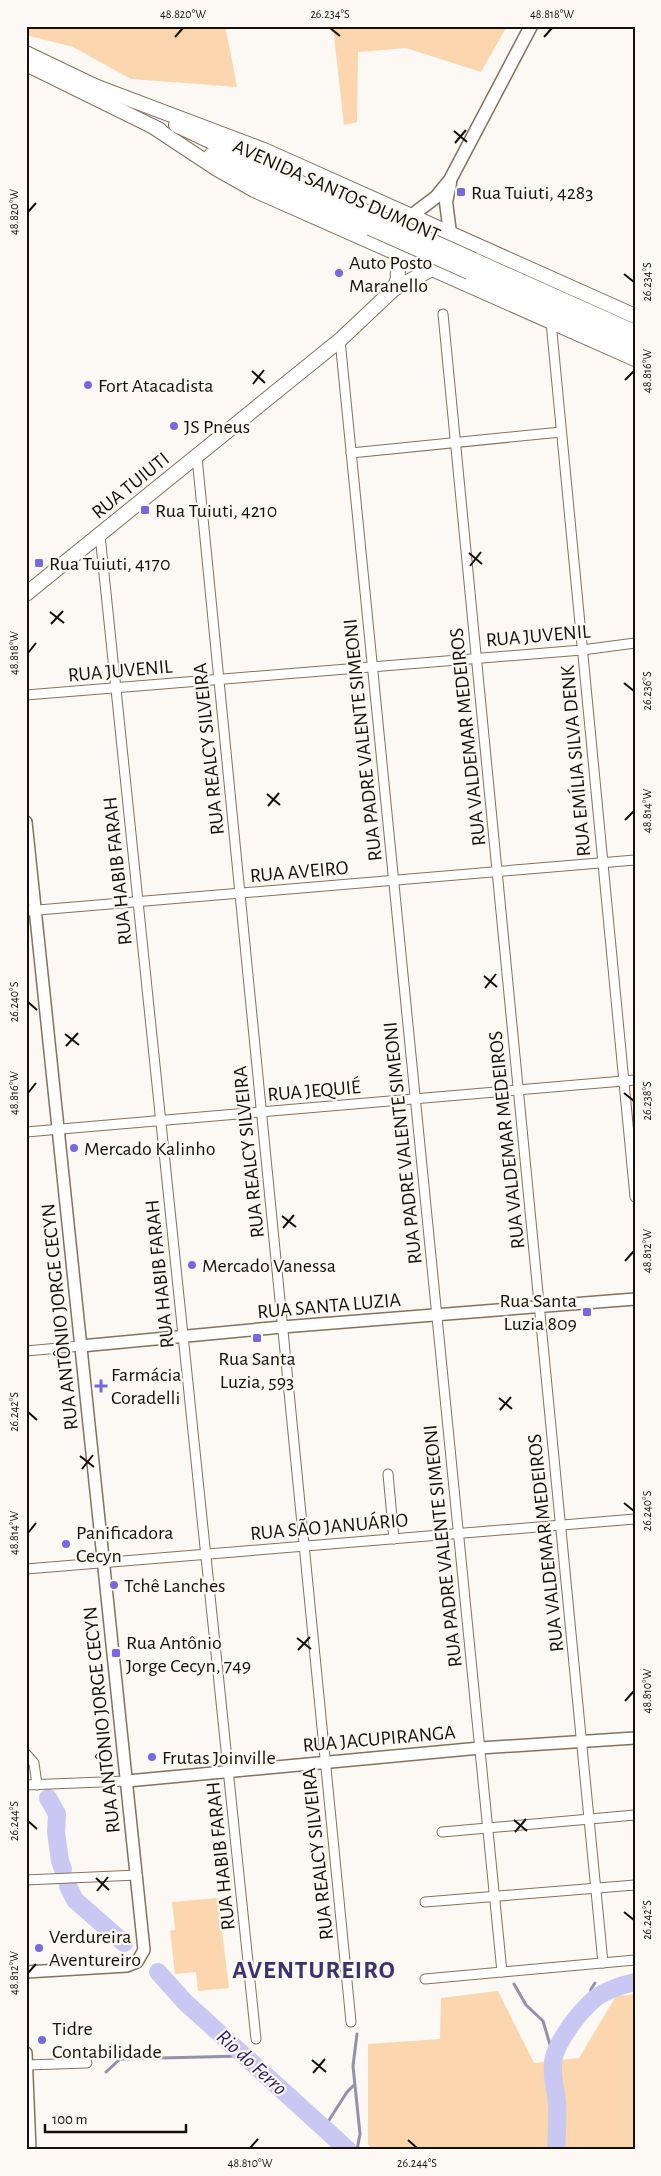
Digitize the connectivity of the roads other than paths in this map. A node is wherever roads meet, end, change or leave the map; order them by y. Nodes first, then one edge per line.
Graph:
1 (531, 26) edge
2 (26, 53) edge
3 (26, 64) edge
4 (92, 85) junction
5 (152, 126) junction
6 (450, 180) junction
7 (411, 216) junction
8 (373, 222) junction
9 (450, 233) junction
10 (398, 254) junction
11 (472, 266) junction
12 (432, 269) junction
13 (448, 276) junction
14 (415, 280) junction
15 (394, 289) junction
16 (444, 314) dead end
17 (635, 316) edge
18 (551, 322) junction
19 (635, 332) edge
20 (340, 340) junction
21 (635, 345) edge
22 (635, 360) edge
23 (561, 432) junction
24 (456, 442) junction
25 (351, 453) junction
26 (197, 458) junction
27 (100, 535) junction
28 (26, 594) edge
29 (635, 643) edge
30 (582, 650) junction
31 (477, 658) junction
32 (372, 667) junction
33 (219, 680) junction
34 (116, 688) junction
35 (26, 695) edge
36 (26, 822) edge
37 (635, 860) edge
38 (603, 862) junction
39 (497, 872) junction
40 (394, 880) junction
41 (240, 893) junction
42 (138, 902) junction
43 (31, 911) edge
44 (635, 1080) edge
45 (624, 1081) junction
46 (518, 1090) junction
47 (415, 1099) junction
48 (261, 1112) junction
49 (161, 1120) junction
50 (58, 1129) junction
51 (26, 1132) edge
52 (635, 1197) edge
53 (635, 1299) edge
54 (539, 1306) junction
55 (437, 1314) junction
56 (282, 1327) junction
57 (183, 1337) junction
58 (81, 1346) junction
59 (26, 1351) edge
60 (388, 1474) dead end
61 (635, 1519) edge
62 (560, 1525) junction
63 (458, 1534) junction
64 (394, 1539) junction
65 (304, 1546) junction
66 (206, 1554) junction
67 (104, 1562) junction
68 (26, 1569) edge
69 (635, 1738) edge
70 (581, 1742) junction
71 (480, 1748) junction
72 (26, 1754) edge
73 (325, 1762) junction
74 (228, 1771) junction
75 (127, 1781) junction
76 (26, 1784) edge
77 (37, 1785) junction
78 (635, 1815) edge
79 (589, 1819) junction
80 (488, 1828) junction
81 (442, 1832) dead end
82 (136, 1875) junction
83 (26, 1880) edge
84 (635, 1885) edge
85 (595, 1888) junction
86 (494, 1896) junction
87 (425, 1902) dead end
88 (635, 1960) edge
89 (602, 1963) junction
90 (26, 1972) edge
91 (502, 1972) junction
92 (425, 1980) dead end
93 (351, 2022) dead end
94 (256, 2039) dead end
95 (26, 2053) edge
96 (87, 2063) dead end
97 (26, 2065) edge
98 (30, 2150) edge

1 - 6 main road, RUA TUIUTI
2 - 4 main road, AVENIDA SANTOS DUMONT
3 - 5 main road, AVENIDA SANTOS DUMONT
4 - 7 main road
4 - 8 main road, AVENIDA SANTOS DUMONT
5 - 8 main road, AVENIDA SANTOS DUMONT
5 - 10 main road
6 - 7 main road, RUA TUIUTI
6 - 9 main road, RUA TUIUTI
7 - 9 main road
7 - 10 main road, RUA TUIUTI
8 - 11 main road, AVENIDA SANTOS DUMONT, bridge
9 - 12 main road, RUA TUIUTI
9 - 17 main road
10 - 12 main road
10 - 15 main road, RUA TUIUTI
11 - 19 main road, AVENIDA SANTOS DUMONT
11 - 21 main road, AVENIDA SANTOS DUMONT
12 - 13 main road
12 - 14 main road, RUA TUIUTI
13 - 14 main road
13 - 18 main road
14 - 15 main road, RUA TUIUTI
15 - 20 main road, RUA TUIUTI
16 - 24 street, RUA VALDEMAR MEDEIROS
18 - 22 main road
18 - 23 street, RUA EMÍLIA SILVA DENK
20 - 25 street, RUA PADRE VALENTE SIMEONI
20 - 26 main road, RUA TUIUTI
23 - 24 street
23 - 30 street, RUA EMÍLIA SILVA DENK
24 - 25 street
24 - 31 street, RUA VALDEMAR MEDEIROS
25 - 32 street, RUA PADRE VALENTE SIMEONI
26 - 27 main road, RUA TUIUTI
26 - 33 street, RUA REALCY SILVEIRA
27 - 28 main road, RUA TUIUTI
27 - 34 street, RUA HABIB FARAH
29 - 30 street, RUA JUVENIL
30 - 31 street, RUA JUVENIL
30 - 38 street, RUA EMÍLIA SILVA DENK
31 - 32 street, RUA JUVENIL
31 - 39 street, RUA VALDEMAR MEDEIROS
32 - 33 street, RUA JUVENIL
32 - 40 street, RUA PADRE VALENTE SIMEONI
33 - 34 street, RUA JUVENIL
33 - 41 street, RUA REALCY SILVEIRA
34 - 35 street, RUA JUVENIL
34 - 42 street, RUA HABIB FARAH
36 - 43 street, RUA ANTÔNIO JORGE CECYN
37 - 38 street, RUA AVEIRO
38 - 39 street, RUA AVEIRO
38 - 45 street, RUA EMÍLIA SILVA DENK
39 - 40 street, RUA AVEIRO
39 - 46 street, RUA VALDEMAR MEDEIROS
40 - 41 street, RUA AVEIRO
40 - 47 street, RUA PADRE VALENTE SIMEONI
41 - 42 street, RUA AVEIRO
41 - 48 street, RUA REALCY SILVEIRA
42 - 43 street, RUA AVEIRO
42 - 49 street, RUA HABIB FARAH
43 - 50 street, RUA ANTÔNIO JORGE CECYN
44 - 45 street, RUA JEQUIÉ
45 - 46 street, RUA JEQUIÉ
45 - 52 street, RUA EMÍLIA SILVA DENK
46 - 47 street, RUA JEQUIÉ
46 - 54 street, RUA VALDEMAR MEDEIROS
47 - 48 street, RUA JEQUIÉ
47 - 55 street, RUA PADRE VALENTE SIMEONI
48 - 49 street, RUA JEQUIÉ
48 - 56 street, RUA REALCY SILVEIRA
49 - 50 street, RUA JEQUIÉ
49 - 57 street, RUA HABIB FARAH
50 - 51 street, RUA JEQUIÉ
50 - 58 street, RUA ANTÔNIO JORGE CECYN
53 - 54 street, RUA SANTA LUZIA
54 - 55 street, RUA SANTA LUZIA
54 - 62 street, RUA VALDEMAR MEDEIROS
55 - 56 street, RUA SANTA LUZIA
55 - 63 street, RUA PADRE VALENTE SIMEONI
56 - 57 street, RUA SANTA LUZIA
56 - 65 street, RUA REALCY SILVEIRA
57 - 58 street, RUA SANTA LUZIA
57 - 66 street, RUA HABIB FARAH
58 - 59 street, RUA SANTA LUZIA
58 - 67 street, RUA ANTÔNIO JORGE CECYN
60 - 64 street
61 - 62 street, RUA SÃO JANUÁRIO
62 - 63 street, RUA SÃO JANUÁRIO
62 - 70 street, RUA VALDEMAR MEDEIROS
63 - 64 street, RUA SÃO JANUÁRIO
63 - 71 street, RUA PADRE VALENTE SIMEONI
64 - 65 street, RUA SÃO JANUÁRIO
65 - 66 street, RUA SÃO JANUÁRIO
65 - 73 street, RUA REALCY SILVEIRA
66 - 67 street, RUA SÃO JANUÁRIO
66 - 74 street, RUA HABIB FARAH
67 - 68 street, RUA SÃO JANUÁRIO
67 - 75 street, RUA ANTÔNIO JORGE CECYN
69 - 70 street, RUA JACUPIRANGA
70 - 71 street, RUA JACUPIRANGA
70 - 79 street, RUA VALDEMAR MEDEIROS
71 - 73 street, RUA JACUPIRANGA
71 - 80 street, RUA PADRE VALENTE SIMEONI
72 - 77 street
73 - 74 street, RUA JACUPIRANGA
73 - 93 street, RUA REALCY SILVEIRA
74 - 75 street, RUA JACUPIRANGA
74 - 94 street, RUA HABIB FARAH
75 - 77 street, RUA JACUPIRANGA
75 - 82 street, RUA ANTÔNIO JORGE CECYN
76 - 77 street, RUA JACUPIRANGA
78 - 79 street
79 - 80 street
79 - 85 street, RUA VALDEMAR MEDEIROS
80 - 81 street
80 - 86 street, RUA PADRE VALENTE SIMEONI
82 - 83 street
82 - 90 street, RUA ANTÔNIO JORGE CECYN
84 - 85 street
85 - 86 street
85 - 89 street, RUA VALDEMAR MEDEIROS
86 - 87 street
86 - 91 street, RUA PADRE VALENTE SIMEONI
88 - 89 street
89 - 91 street
91 - 92 street
95 - 97 street
96 - 97 street
97 - 98 street

